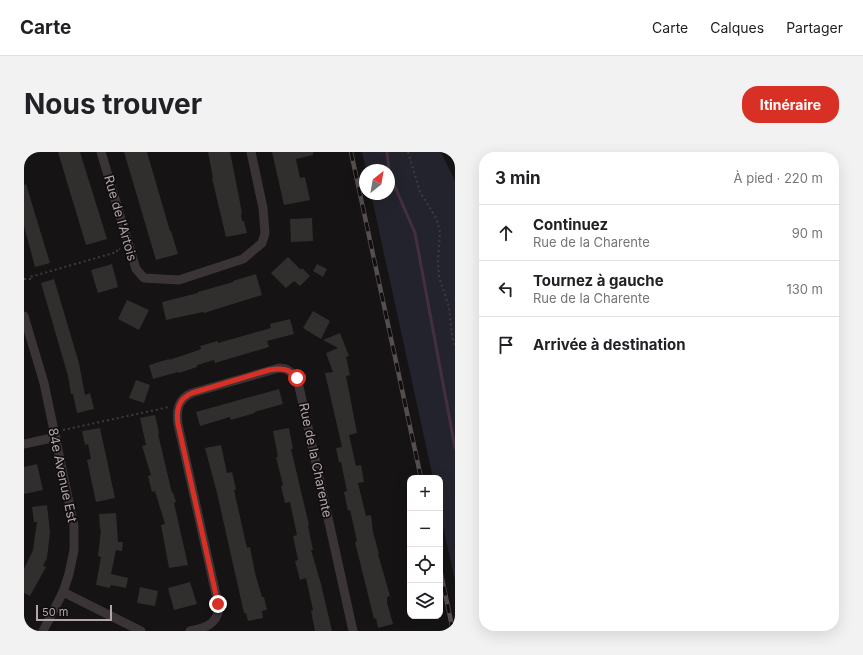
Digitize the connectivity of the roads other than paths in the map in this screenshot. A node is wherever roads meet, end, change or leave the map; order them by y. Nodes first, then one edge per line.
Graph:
1 (101, 152) edge
2 (251, 152) edge
3 (24, 316) edge
4 (25, 326) edge
5 (56, 437) junction
6 (24, 444) edge
7 (63, 592) junction
8 (43, 631) edge
9 (141, 631) edge
10 (190, 631) edge
11 (353, 631) edge

1 - 2 street, Rue de l'Artois
3 - 4 street, 84e Avenue Est
4 - 5 street, 84e Avenue Est
5 - 6 street
5 - 7 street, 84e Avenue Est
7 - 8 street, 84e Avenue Est
7 - 9 street
10 - 11 street, Rue de la Charente

